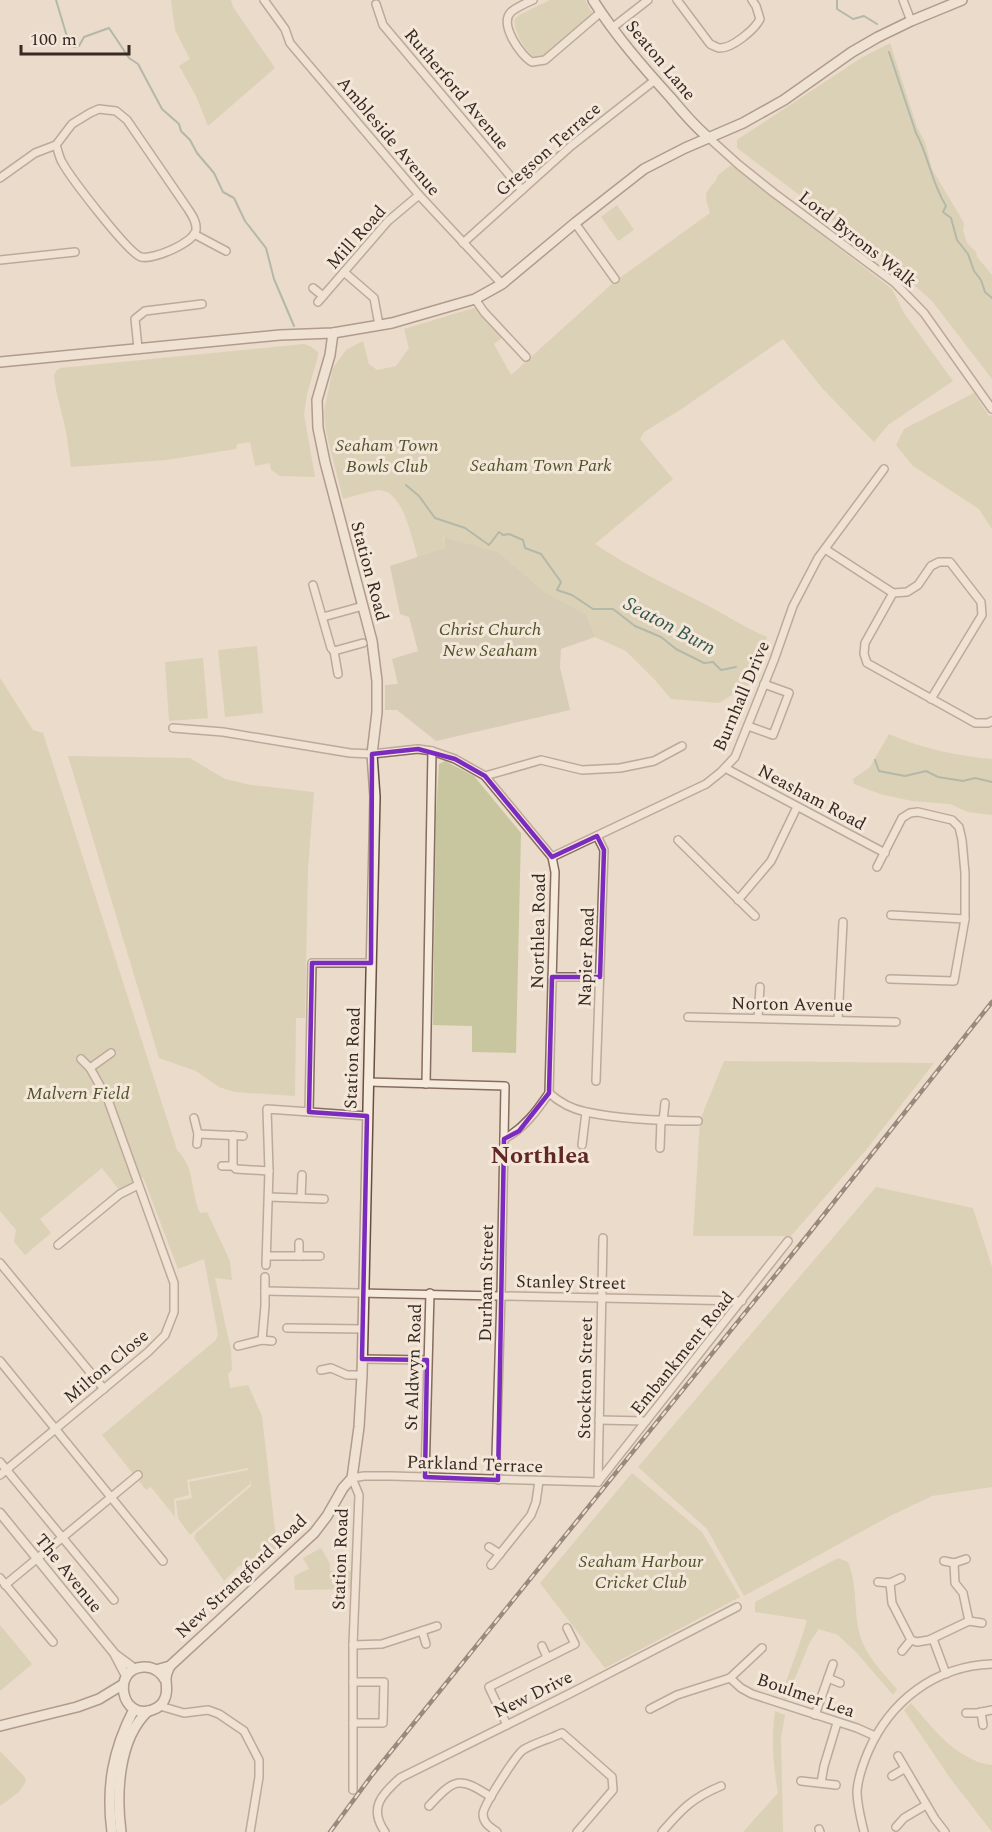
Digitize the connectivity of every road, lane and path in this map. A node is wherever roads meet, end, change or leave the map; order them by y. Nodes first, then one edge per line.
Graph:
1 (264, 0) edge
2 (533, 0) edge
3 (593, 0) edge
4 (648, 0) edge
5 (677, 0) edge
6 (752, 0) edge
7 (903, 0) edge
8 (962, 0) edge
9 (376, 3) dead end
10 (601, 12) junction
11 (911, 21) junction
12 (612, 28) junction
13 (655, 80) junction
14 (709, 138) junction
15 (56, 145) junction
16 (0, 178) edge
17 (522, 190) junction
18 (419, 195) junction
19 (575, 223) junction
20 (194, 234) junction
21 (463, 243) junction
22 (226, 251) dead end
23 (75, 252) dead end
24 (0, 260) edge
25 (344, 272) junction
26 (615, 279) dead end
27 (502, 284) junction
28 (314, 288) dead end
29 (475, 299) junction
30 (202, 304) dead end
31 (379, 325) junction
32 (320, 333) junction
33 (333, 333) junction
34 (138, 348) junction
35 (526, 357) dead end
36 (0, 362) edge
37 (328, 363) junction
38 (992, 409) edge
39 (884, 469) dead end
40 (825, 549) junction
41 (314, 585) dead end
42 (893, 593) junction
43 (363, 606) junction
44 (322, 617) junction
45 (363, 643) dead end
46 (334, 651) junction
47 (338, 674) dead end
48 (764, 684) junction
49 (931, 699) junction
50 (992, 721) edge
51 (748, 726) junction
52 (173, 728) dead end
53 (682, 746) dead end
54 (432, 751) junction
55 (372, 754) junction
56 (725, 768) junction
57 (485, 776) junction
58 (797, 807) junction
59 (597, 836) junction
60 (678, 840) dead end
61 (885, 853) junction
62 (552, 857) junction
63 (877, 867) dead end
64 (738, 900) junction
65 (891, 915) dead end
66 (755, 916) dead end
67 (965, 919) junction
68 (843, 922) dead end
69 (371, 963) junction
70 (552, 977) junction
71 (600, 977) junction
72 (890, 979) dead end
73 (760, 987) dead end
74 (688, 1017) dead end
75 (758, 1018) junction
76 (838, 1020) junction
77 (896, 1022) dead end
78 (111, 1053) dead end
79 (81, 1059) dead end
80 (90, 1068) junction
81 (596, 1081) dead end
82 (368, 1082) junction
83 (426, 1084) junction
84 (549, 1093) junction
85 (665, 1103) dead end
86 (309, 1112) junction
87 (585, 1112) junction
88 (367, 1116) junction
89 (194, 1118) dead end
90 (662, 1120) junction
91 (698, 1121) dead end
92 (198, 1134) junction
93 (233, 1135) junction
94 (243, 1136) dead end
95 (504, 1139) junction
96 (197, 1144) dead end
97 (582, 1145) dead end
98 (660, 1148) dead end
99 (222, 1166) dead end
100 (233, 1166) junction
101 (270, 1171) junction
102 (302, 1175) dead end
103 (138, 1185) junction
104 (269, 1197) junction
105 (301, 1198) junction
106 (324, 1199) dead end
107 (603, 1238) dead end
108 (788, 1241) dead end
109 (299, 1243) dead end
110 (58, 1245) dead end
111 (267, 1256) junction
112 (299, 1256) junction
113 (320, 1256) dead end
114 (0, 1263) edge
115 (266, 1265) dead end
116 (265, 1277) dead end
117 (265, 1291) junction
118 (363, 1292) junction
119 (430, 1293) junction
120 (501, 1295) junction
121 (602, 1298) junction
122 (742, 1301) junction
123 (287, 1328) dead end
124 (363, 1329) junction
125 (262, 1340) junction
126 (272, 1341) dead end
127 (238, 1346) dead end
128 (362, 1359) junction
129 (427, 1360) junction
130 (0, 1361) edge
131 (321, 1370) dead end
132 (362, 1376) junction
133 (104, 1389) junction
134 (599, 1420) junction
135 (646, 1421) junction
136 (55, 1429) junction
137 (0, 1462) edge
138 (3, 1473) edge
139 (138, 1475) dead end
140 (425, 1477) junction
141 (352, 1478) junction
142 (498, 1480) junction
143 (539, 1481) junction
144 (598, 1482) junction
145 (111, 1497) junction
146 (0, 1513) edge
147 (62, 1538) junction
148 (489, 1547) dead end
149 (500, 1554) junction
150 (36, 1559) junction
151 (966, 1559) dead end
152 (163, 1561) dead end
153 (944, 1561) dead end
154 (954, 1563) junction
155 (491, 1566) dead end
156 (901, 1578) dead end
157 (2, 1581) edge
158 (878, 1582) dead end
159 (890, 1583) junction
160 (114, 1600) dead end
161 (737, 1607) dead end
162 (969, 1621) junction
163 (982, 1623) dead end
164 (437, 1626) dead end
165 (567, 1628) dead end
166 (422, 1631) junction
167 (933, 1639) junction
168 (911, 1640) junction
169 (52, 1642) dead end
170 (426, 1644) dead end
171 (353, 1645) junction
172 (542, 1646) dead end
173 (762, 1648) dead end
174 (902, 1651) dead end
175 (114, 1653) junction
176 (548, 1657) junction
177 (833, 1664) dead end
178 (992, 1664) edge
179 (170, 1666) junction
180 (135, 1669) junction
181 (156, 1670) junction
182 (946, 1674) junction
183 (730, 1678) junction
184 (828, 1678) junction
185 (124, 1681) junction
186 (166, 1681) junction
187 (353, 1682) junction
188 (840, 1683) dead end
189 (166, 1696) junction
190 (124, 1697) junction
191 (99, 1699) junction
192 (160, 1706) junction
193 (134, 1709) junction
194 (650, 1709) dead end
195 (992, 1710) edge
196 (148, 1712) junction
197 (177, 1712) junction
198 (981, 1712) junction
199 (966, 1713) dead end
200 (815, 1714) junction
201 (353, 1723) junction
202 (837, 1723) junction
203 (507, 1725) junction
204 (983, 1725) dead end
205 (0, 1726) edge
206 (875, 1736) junction
207 (898, 1756) dead end
208 (904, 1769) junction
209 (892, 1776) dead end
210 (801, 1781) dead end
211 (821, 1783) junction
212 (836, 1785) dead end
213 (721, 1786) dead end
214 (353, 1790) dead end
215 (491, 1797) junction
216 (926, 1805) junction
217 (429, 1806) dead end
218 (897, 1810) dead end
219 (904, 1818) junction
220 (896, 1827) dead end
221 (112, 1832) edge
222 (121, 1832) edge
223 (250, 1832) edge
224 (384, 1832) edge
225 (497, 1832) edge
226 (577, 1832) edge
227 (662, 1832) edge
228 (864, 1832) edge
229 (945, 1832) edge

1 - 18 street, Ambleside Avenue
2 - 10 street
3 - 10 main road, Seaton Lane
4 - 12 street
5 - 6 street
7 - 11 street
8 - 11 main road
9 - 17 street, Rutherford Avenue
10 - 12 main road, Seaton Lane
11 - 14 main road
12 - 13 main road, Seaton Lane
13 - 14 main road, Seaton Lane
13 - 17 street, Gregson Terrace
14 - 19 main road
14 - 38 street, Lord Byrons Walk
15 - 16 street
15 - 20 street
15 - 20 street
17 - 21 street, Gregson Terrace
18 - 21 street, Ambleside Avenue
18 - 25 street, Mill Road
19 - 26 street
19 - 27 main road
20 - 22 street
21 - 27 street, Ambleside Avenue
23 - 24 street
25 - 28 street, Mill Road
25 - 31 street
27 - 29 main road
29 - 31 main road
29 - 35 street
30 - 34 street
31 - 33 main road
32 - 33 main road
32 - 34 main road
32 - 37 main road
33 - 37 main road, Station Road
34 - 36 main road
37 - 43 main road, Station Road
39 - 40 street, Burnhall Drive
40 - 42 street
40 - 48 street, Burnhall Drive
41 - 44 street
42 - 49 street
42 - 49 street
43 - 44 street
43 - 55 main road, Station Road
44 - 46 street
45 - 46 street
46 - 47 street
48 - 51 street, Burnhall Drive
48 - 51 street
49 - 50 street
51 - 56 street, Burnhall Drive
52 - 55 street, Northlea Road
53 - 57 street
54 - 55 street, Northlea Road
54 - 57 street, Northlea Road
54 - 83 street
55 - 69 main road, Station Road
56 - 58 street, Neasham Road
56 - 59 street, Burnhall Drive
57 - 62 street, Northlea Road
58 - 61 street, Neasham Road
58 - 64 street
59 - 62 street, Burnhall Drive
59 - 71 street, Napier Road
60 - 64 street
61 - 63 street
61 - 67 street
62 - 70 street, Northlea Road
64 - 66 street
65 - 67 street
67 - 72 street
68 - 76 street
69 - 82 main road, Station Road
69 - 86 street
70 - 71 street
70 - 84 street, Northlea Road
71 - 81 street, Napier Road
73 - 75 street
74 - 75 street, Norton Avenue
75 - 76 street, Norton Avenue
76 - 77 street, Norton Avenue
78 - 80 street
79 - 80 street, Milton Close
80 - 103 street, Milton Close
82 - 83 street
82 - 88 main road, Station Road
83 - 95 street, Durham Street
84 - 87 street
84 - 95 street
85 - 90 street
86 - 88 street
86 - 101 street
87 - 90 street
87 - 97 street
88 - 118 main road, Station Road
89 - 92 street
90 - 91 street
90 - 98 street
92 - 93 street
92 - 96 street
93 - 94 street
93 - 100 street
95 - 120 street, Durham Street
99 - 100 street
100 - 101 street
101 - 104 street
102 - 105 street
103 - 110 street
103 - 133 street, Milton Close
104 - 105 street
104 - 111 street
105 - 106 street
107 - 121 street, Stockton Street
108 - 122 street, Embankment Road
109 - 112 street
111 - 112 street
111 - 115 street
112 - 113 street
114 - 133 street
116 - 117 street
117 - 118 street, Stanley Street
117 - 125 street
118 - 119 street, Stanley Street
118 - 124 main road, Station Road
119 - 120 street, Stanley Street
119 - 129 street, St Aldwyn Road
120 - 121 street, Stanley Street
120 - 142 street, Durham Street
121 - 122 street, Stanley Street
121 - 134 street, Stockton Street
122 - 135 street, Embankment Road
123 - 124 street
124 - 128 main road, Station Road
125 - 126 street
125 - 127 street
128 - 129 street
128 - 132 main road, Station Road
129 - 140 street, St Aldwyn Road
130 - 136 street
131 - 132 street
132 - 141 main road, Station Road
133 - 136 street, Milton Close
134 - 135 street
134 - 144 street, Stockton Street
135 - 144 street, Embankment Road
136 - 138 street, Milton Close
136 - 145 street
137 - 138 street
138 - 147 street
139 - 145 street
140 - 141 street, Parkland Terrace
140 - 142 street, Parkland Terrace
141 - 171 street, Station Road
141 - 179 main road, New Strangford Road
142 - 143 street, Parkland Terrace
143 - 144 street, Parkland Terrace
143 - 149 street
145 - 147 street
145 - 152 street
146 - 150 street, The Avenue
147 - 150 street
147 - 160 street
148 - 149 street
149 - 155 street
150 - 157 street
150 - 175 street, The Avenue
151 - 154 street
153 - 154 street
154 - 162 street
156 - 159 street
157 - 169 street
158 - 159 street
159 - 168 street
161 - 203 street, New Drive
162 - 163 street
162 - 167 street
164 - 166 street
165 - 176 street
166 - 170 street
166 - 171 street
167 - 168 street
167 - 182 street
168 - 174 street
171 - 187 street, Station Road
172 - 176 street
173 - 183 street, Boulmer Lea
175 - 180 street, The Avenue
175 - 185 street, The Avenue
176 - 203 street
177 - 184 street
178 - 182 street
179 - 181 main road, New Strangford Road
179 - 186 main road
180 - 181 main road
180 - 185 main road
181 - 186 main road
182 - 206 street
183 - 194 street, Boulmer Lea
183 - 200 street, Boulmer Lea
184 - 188 street
184 - 200 street
185 - 190 main road
185 - 191 main road
186 - 189 main road
187 - 201 street, Station Road
187 - 201 street
189 - 192 main road
189 - 197 street
190 - 191 main road
190 - 193 main road
191 - 205 main road
192 - 196 main road
192 - 197 street
193 - 196 main road
193 - 221 main road
195 - 198 street
196 - 222 main road
197 - 223 street
198 - 199 street
198 - 204 street
200 - 202 street, Boulmer Lea
201 - 214 street, Station Road
202 - 206 street, Boulmer Lea
202 - 211 street
203 - 224 street, New Drive
206 - 228 street
207 - 208 street
208 - 209 street
208 - 216 street
210 - 211 street
211 - 212 street
213 - 227 street
215 - 217 street
215 - 225 street
215 - 226 street
216 - 219 street
216 - 229 street
218 - 219 street
219 - 220 street

